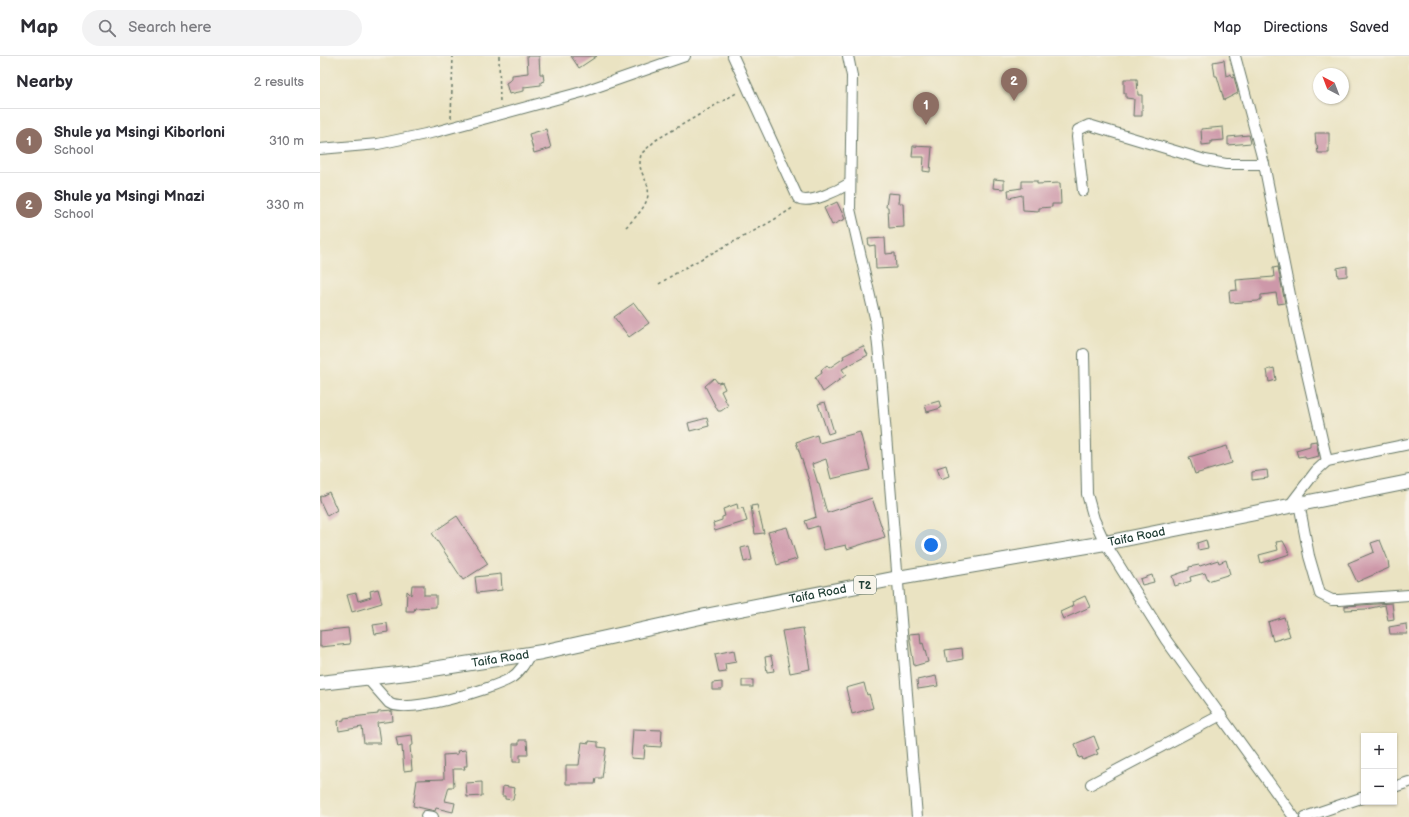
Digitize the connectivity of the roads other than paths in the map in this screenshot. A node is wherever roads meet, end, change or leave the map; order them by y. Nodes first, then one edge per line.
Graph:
1 (685, 56) edge
2 (733, 56) edge
3 (848, 56) edge
4 (1235, 56) edge
5 (670, 58) edge
6 (320, 149) edge
7 (1264, 164) junction
8 (850, 183) junction
9 (1084, 192) dead end
10 (1084, 354) dead end
11 (1409, 444) edge
12 (1326, 461) junction
13 (1409, 482) edge
14 (1294, 504) junction
15 (1105, 543) junction
16 (898, 578) junction
17 (1409, 595) edge
18 (530, 654) junction
19 (367, 678) junction
20 (320, 683) edge
21 (1221, 715) junction
22 (1409, 782) edge
23 (1091, 784) dead end
24 (1397, 786) edge
25 (1361, 798) edge
26 (917, 817) edge
27 (1294, 817) edge
28 (1306, 817) edge

1 - 5 street
2 - 8 street
3 - 8 street
4 - 7 street
5 - 6 street
7 - 9 street
7 - 12 street
8 - 16 street
10 - 15 street
11 - 12 street
12 - 14 street
13 - 14 highway, Taifa Road / T2
14 - 15 highway, Taifa Road / T2
14 - 17 street
15 - 16 highway, Taifa Road / T2
15 - 21 street
16 - 18 highway, Taifa Road / T2
16 - 26 street
18 - 19 highway, Taifa Road / T2
18 - 19 street
19 - 20 highway, Taifa Road / T2
21 - 23 street
21 - 27 street
22 - 24 street
25 - 28 street

